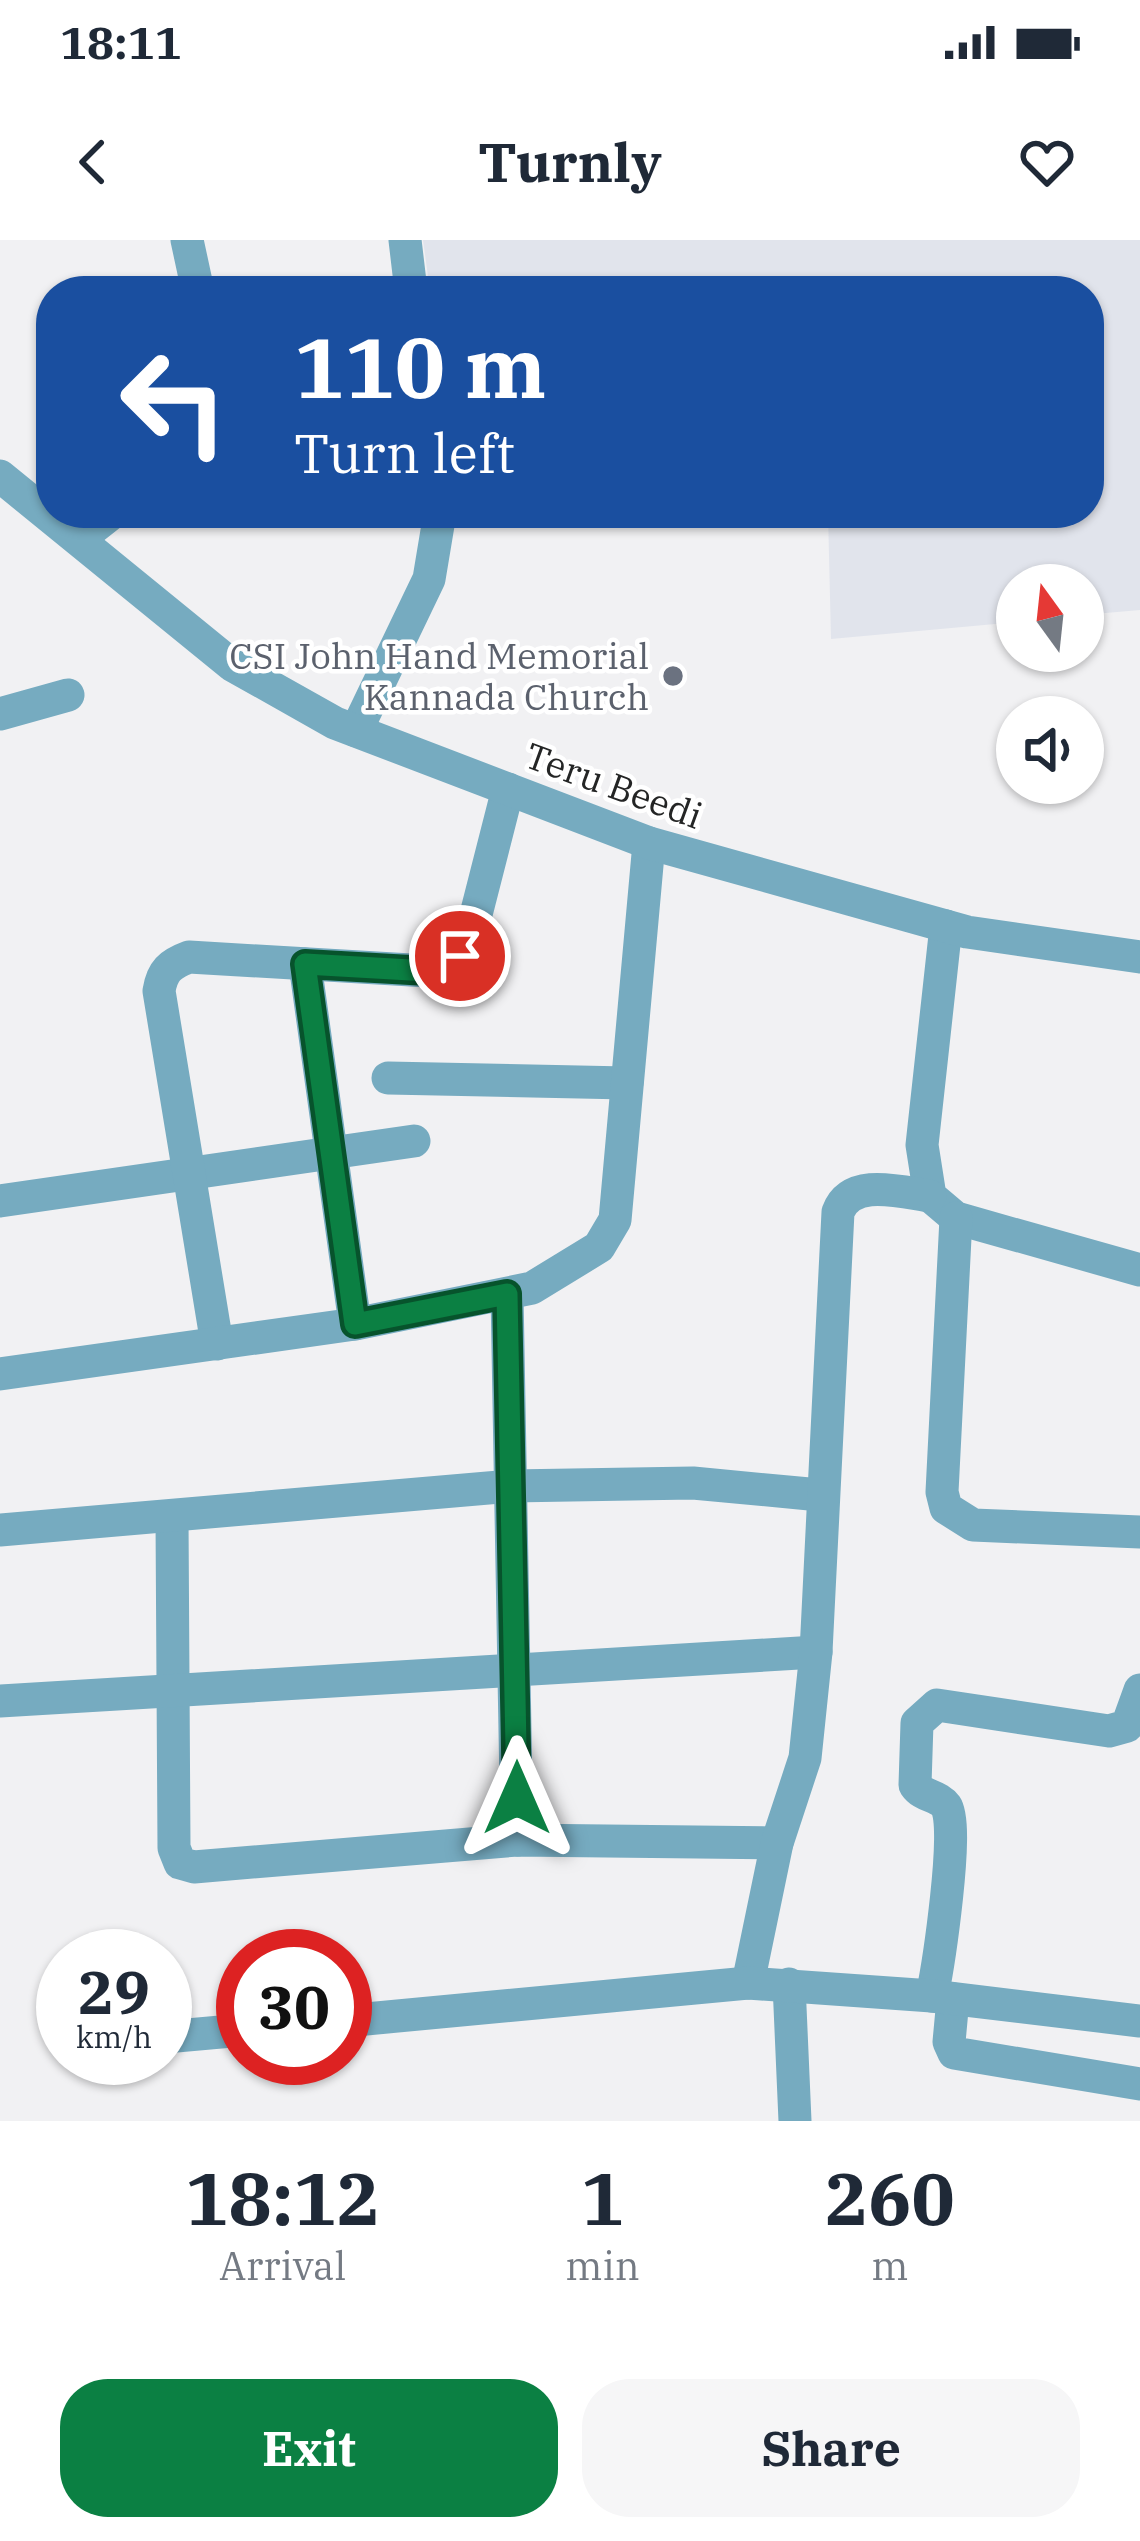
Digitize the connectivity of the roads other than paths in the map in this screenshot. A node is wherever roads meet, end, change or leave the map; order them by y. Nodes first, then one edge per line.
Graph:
1 (187, 240) edge
2 (405, 240) edge
3 (195, 276) edge
4 (409, 276) edge
5 (0, 476) edge
6 (36, 505) edge
7 (65, 528) edge
8 (93, 528) edge
9 (438, 528) edge
10 (79, 539) junction
11 (68, 695) dead end
12 (0, 714) edge
13 (356, 731) junction
14 (508, 789) junction
15 (649, 843) junction
16 (946, 926) junction
17 (1140, 957) edge
18 (305, 964) junction
19 (388, 1078) dead end
20 (627, 1084) junction
21 (414, 1141) dead end
22 (330, 1149) junction
23 (187, 1171) junction
24 (930, 1196) junction
25 (0, 1201) edge
26 (956, 1218) junction
27 (1140, 1270) edge
28 (507, 1294) junction
29 (355, 1324) junction
30 (217, 1344) junction
31 (0, 1374) edge
32 (511, 1486) junction
33 (820, 1495) junction
34 (172, 1518) junction
35 (0, 1530) edge
36 (1140, 1532) edge
37 (816, 1652) junction
38 (517, 1672) junction
39 (169, 1687) junction
40 (1140, 1690) edge
41 (0, 1700) edge
42 (517, 1840) junction
43 (777, 1844) junction
44 (748, 1983) junction
45 (789, 1984) junction
46 (942, 1998) junction
47 (372, 2018) edge
48 (1140, 2020) edge
49 (1140, 2084) edge
50 (795, 2121) edge

1 - 3 street
2 - 4 street
5 - 6 street, Teru Beedi
7 - 10 street, Teru Beedi
8 - 10 street
9 - 13 street
10 - 13 street, Teru Beedi
11 - 12 street
13 - 14 street, Teru Beedi
14 - 15 street, Teru Beedi
14 - 18 street
15 - 16 street, Teru Beedi
15 - 20 street
16 - 17 street, Teru Beedi
16 - 24 street
18 - 22 street
18 - 23 street
19 - 20 street
20 - 28 street
21 - 22 street
22 - 23 street
22 - 29 street
23 - 25 street
23 - 30 street
24 - 26 street
24 - 33 street
26 - 27 street
26 - 36 street
28 - 29 street
28 - 32 street
29 - 30 street
30 - 31 street
32 - 33 street
32 - 34 street
32 - 38 street
33 - 37 street
34 - 35 street
34 - 39 street
37 - 38 street
37 - 43 street
38 - 39 street
38 - 42 street
39 - 41 street
39 - 42 street
40 - 46 street
42 - 43 street
43 - 44 street
44 - 45 street
44 - 47 street
45 - 46 street
45 - 50 street
46 - 48 street
46 - 49 street

